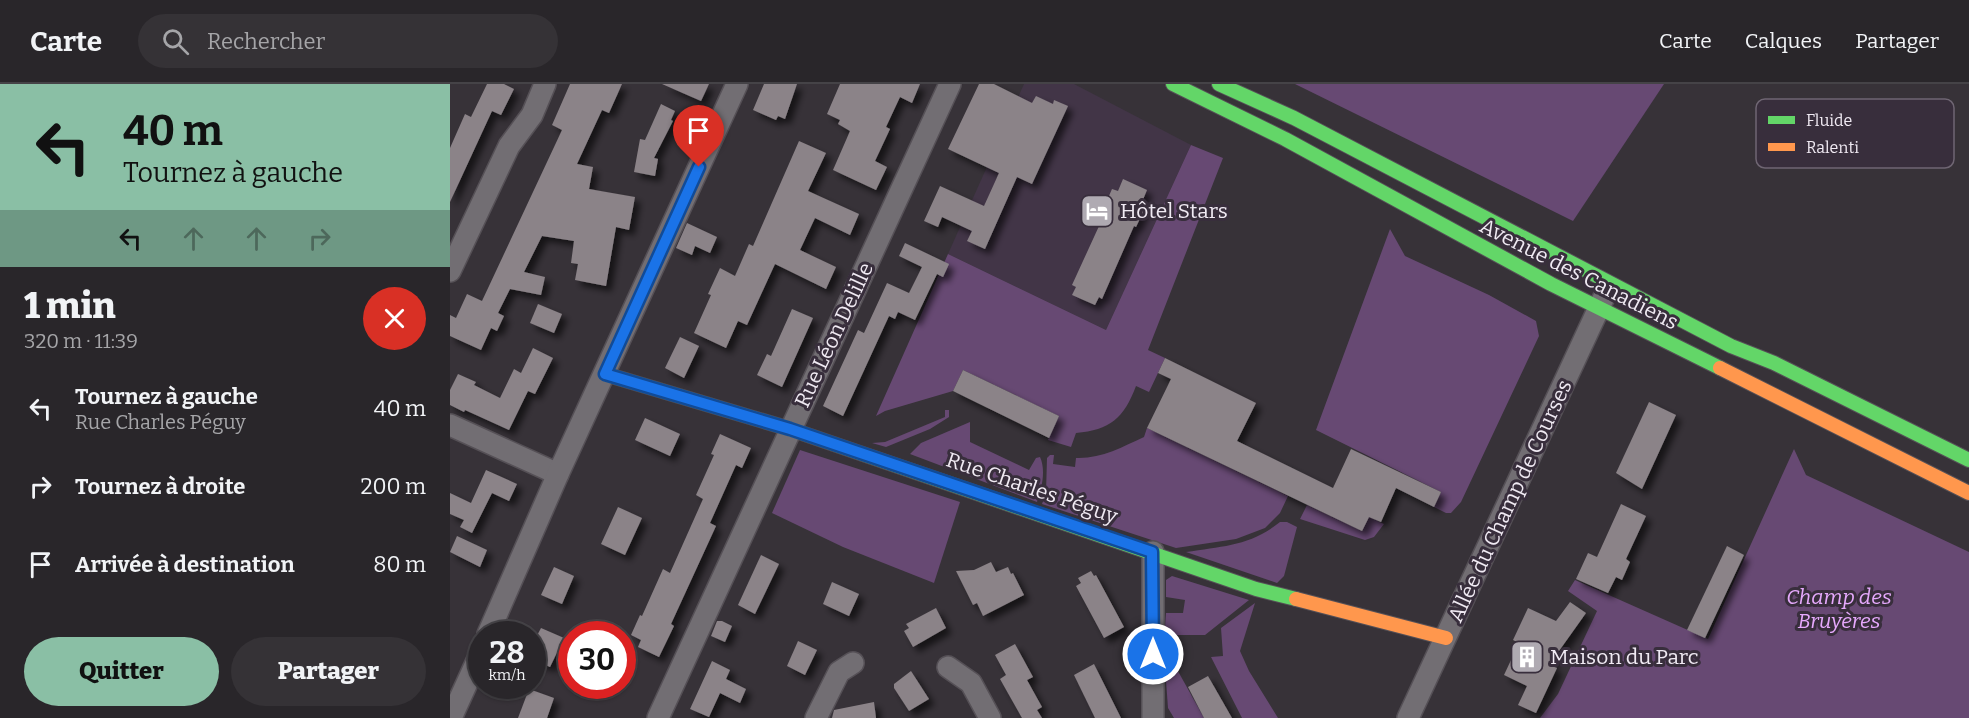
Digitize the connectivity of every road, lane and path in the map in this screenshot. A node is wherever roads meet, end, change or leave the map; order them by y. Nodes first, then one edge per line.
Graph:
1 (545, 84) edge
2 (737, 84) edge
3 (950, 84) edge
4 (1173, 84) edge
5 (1219, 84) edge
6 (450, 271) edge
7 (1611, 283) junction
8 (1599, 308) junction
9 (605, 374) junction
10 (450, 425) edge
11 (790, 429) junction
12 (1969, 460) edge
13 (558, 474) junction
14 (1969, 493) edge
15 (1152, 552) junction
16 (494, 621) edge
17 (1446, 638) junction
18 (853, 663) dead end
19 (948, 667) dead end
20 (468, 681) edge
21 (451, 718) edge
22 (658, 718) edge
23 (816, 718) edge
24 (990, 718) edge
25 (1153, 718) edge
26 (1408, 718) edge

1 - 6 street
2 - 9 street
3 - 11 street, Rue Léon Delille
4 - 8 main road, Avenue des Canadiens
5 - 7 main road, Avenue des Canadiens
7 - 8 street, Allée du Champ de Courses
7 - 12 main road, Avenue des Canadiens
8 - 14 main road, Avenue des Canadiens
8 - 17 street, Allée du Champ de Courses
9 - 11 main road, Rue Charles Péguy
9 - 13 street
10 - 13 street
11 - 15 main road, Rue Charles Péguy
11 - 22 street, Rue Léon Delille
13 - 16 street
15 - 17 main road, Rue Charles Péguy
15 - 25 street
17 - 26 street, Allée du Champ de Courses
18 - 23 street
19 - 24 street
20 - 21 street

